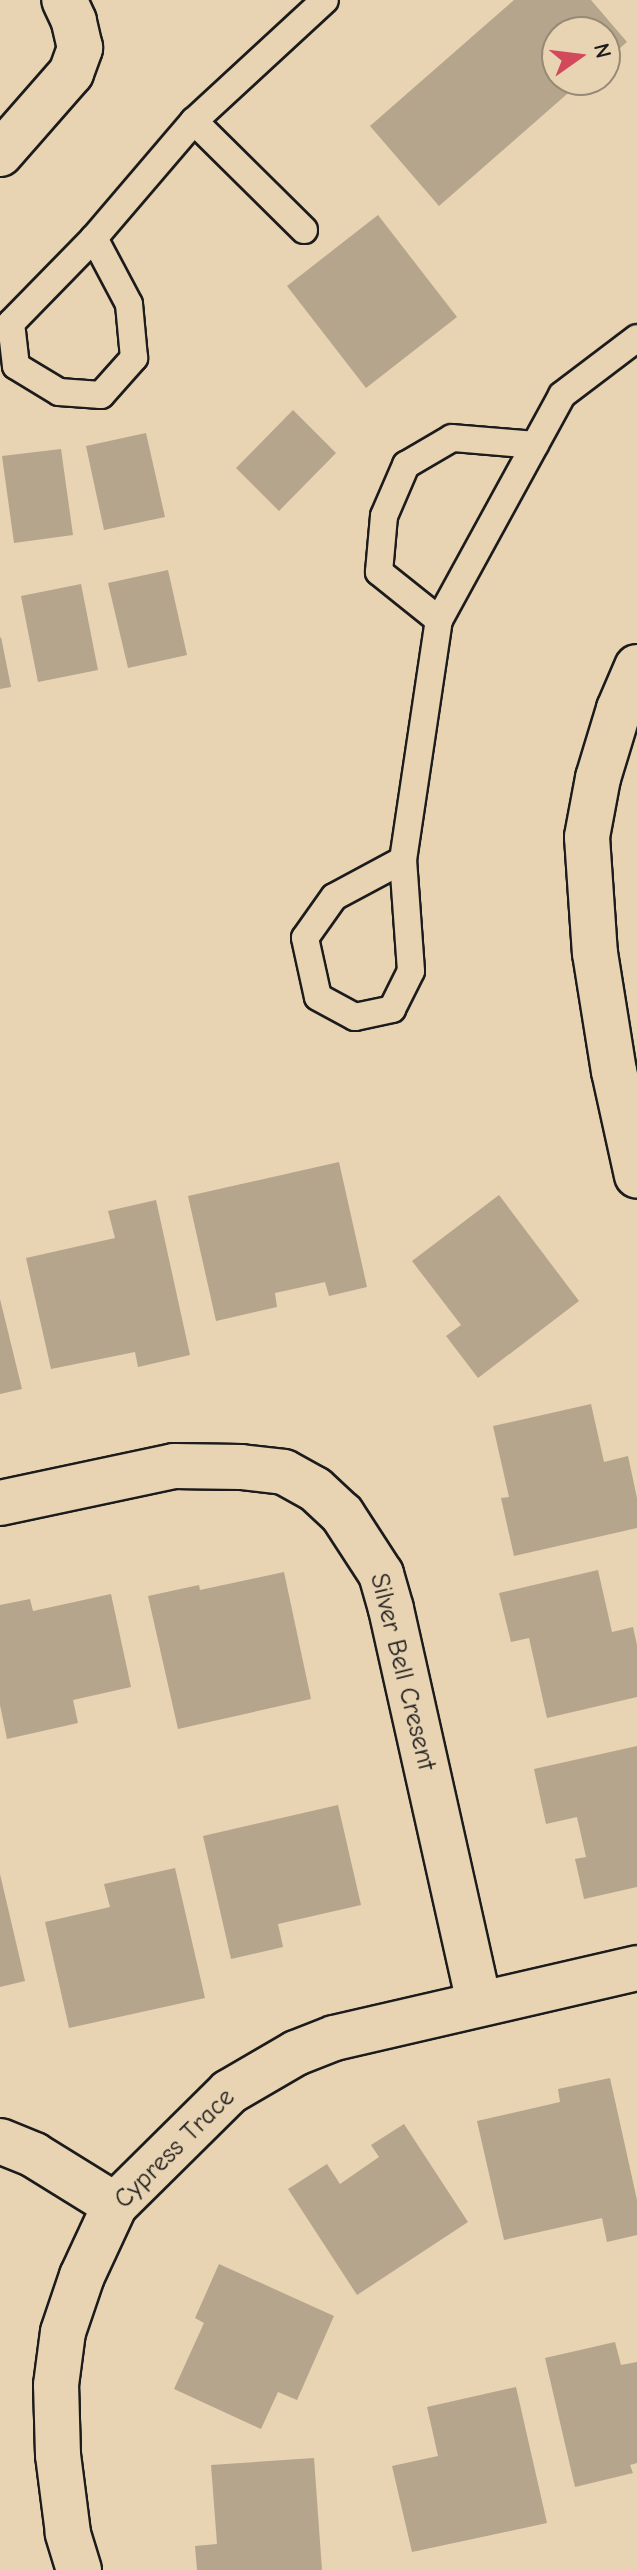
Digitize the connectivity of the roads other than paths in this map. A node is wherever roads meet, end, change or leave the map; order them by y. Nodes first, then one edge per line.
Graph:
1 (64, 0) edge
2 (325, 0) edge
3 (194, 121) junction
4 (0, 154) edge
5 (304, 230) dead end
6 (94, 238) junction
7 (637, 338) edge
8 (535, 445) junction
9 (439, 620) junction
10 (637, 667) edge
11 (403, 860) junction
12 (637, 1176) edge
13 (0, 1503) edge
14 (637, 1968) edge
15 (479, 2002) junction
16 (0, 2141) edge
17 (115, 2205) junction
18 (79, 2570) edge

1 - 4 street
2 - 3 lane
3 - 5 lane
3 - 6 lane
6 - 6 lane
7 - 8 lane
8 - 9 lane
8 - 9 lane
9 - 11 lane
10 - 12 street
11 - 11 lane
13 - 15 street, Silver Bell Cresent
14 - 15 street, Cypress Trace
15 - 17 street, Cypress Trace
16 - 17 street
17 - 18 street, Cypress Trace

